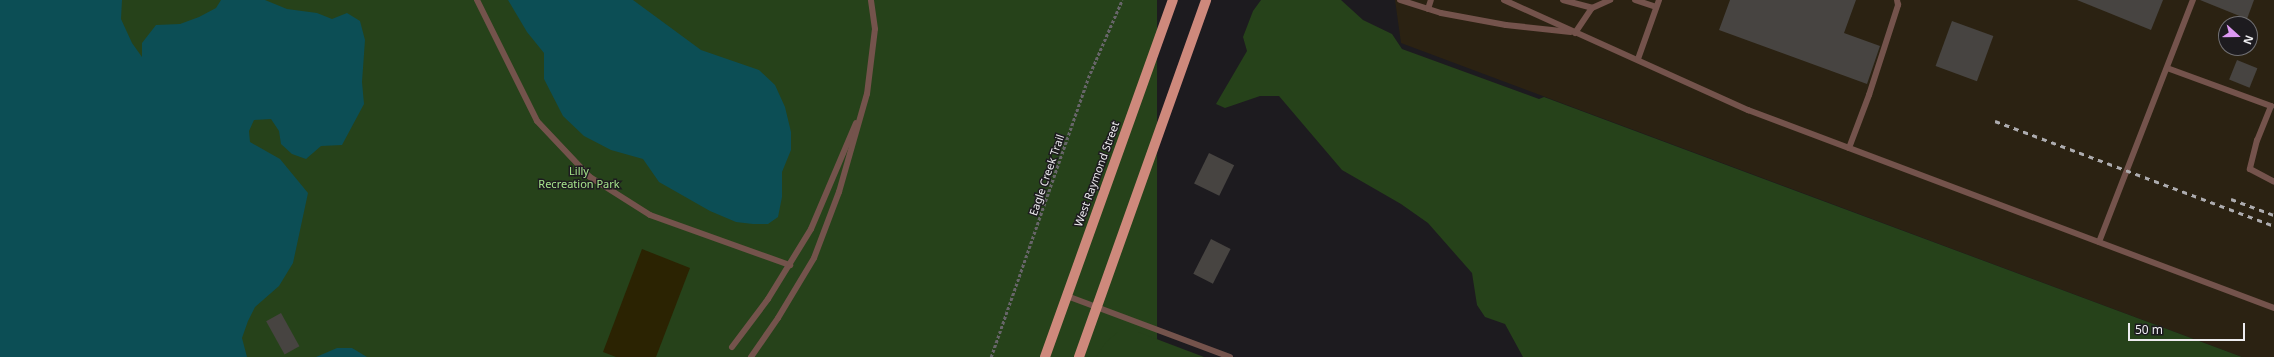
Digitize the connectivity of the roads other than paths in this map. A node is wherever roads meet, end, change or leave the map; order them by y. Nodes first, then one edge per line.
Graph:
1 (477, 0) edge
2 (871, 0) edge
3 (1173, 0) edge
4 (1206, 0) edge
5 (1400, 0) edge
6 (1431, 0) edge
7 (1504, 0) edge
8 (1562, 0) edge
9 (1610, 0) edge
10 (1634, 0) edge
11 (1659, 0) edge
12 (1897, 0) edge
13 (2193, 0) edge
14 (1656, 7) junction
15 (1592, 8) junction
16 (1428, 9) junction
17 (1575, 33) junction
18 (1638, 59) junction
19 (2166, 68) junction
20 (867, 94) junction
21 (2273, 106) edge
22 (1849, 148) junction
23 (2274, 182) edge
24 (2099, 242) junction
25 (790, 265) junction
26 (1066, 296) junction
27 (1097, 308) junction
28 (2274, 308) edge
29 (732, 347) dead end
30 (751, 357) edge
31 (1045, 357) edge
32 (1079, 357) edge
33 (1230, 357) edge

1 - 25 lane
2 - 20 lane
3 - 26 main road, West Raymond Street
4 - 27 main road
5 - 16 lane
6 - 16 lane
7 - 17 lane
8 - 15 lane
9 - 15 lane
10 - 14 lane
11 - 14 lane
12 - 22 lane
13 - 19 lane
14 - 18 lane
15 - 17 lane
16 - 17 lane
17 - 18 lane
18 - 22 lane
19 - 21 lane
19 - 24 lane
20 - 25 lane
20 - 30 lane
21 - 23 lane
22 - 24 lane
24 - 28 lane
25 - 29 lane
26 - 27 lane
26 - 31 main road, West Raymond Street
27 - 32 main road
27 - 33 lane

